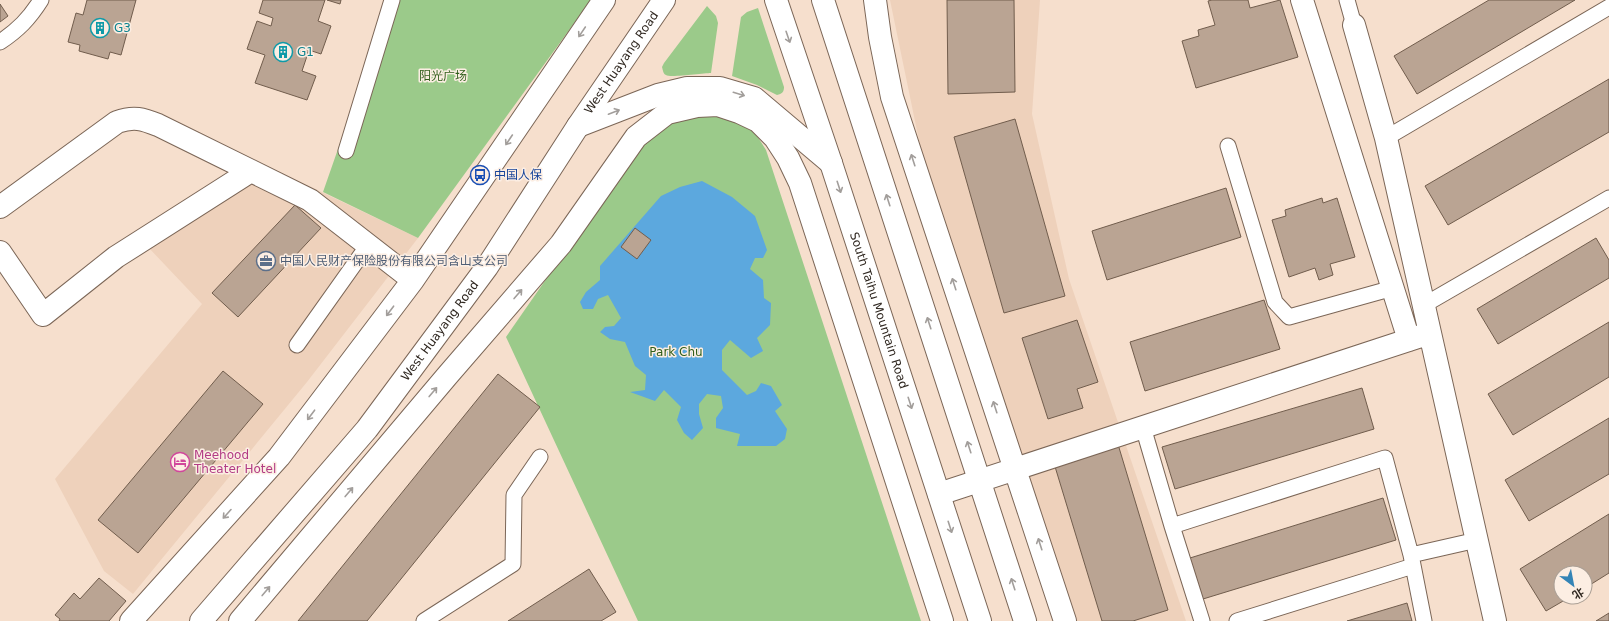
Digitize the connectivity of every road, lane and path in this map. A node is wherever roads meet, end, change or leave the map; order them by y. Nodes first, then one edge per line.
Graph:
1 (40, 0) edge
2 (392, 0) edge
3 (604, 0) edge
4 (664, 0) edge
5 (776, 0) edge
6 (823, 0) edge
7 (875, 0) edge
8 (1302, 0) edge
9 (1347, 0) edge
10 (1609, 7) edge
11 (1354, 25) joint
12 (0, 42) edge
13 (578, 126) junction
14 (1386, 138) junction
15 (1228, 146) dead end
16 (346, 151) dead end
17 (831, 163) junction
18 (251, 171) junction
19 (1609, 198) edge
20 (0, 207) edge
21 (368, 245) junction
22 (0, 252) edge
23 (413, 280) junction
24 (1393, 288) junction
25 (1424, 305) junction
26 (1430, 333) junction
27 (1409, 340) junction
28 (297, 345) dead end
29 (1143, 427) junction
30 (540, 457) dead end
31 (1015, 469) junction
32 (980, 480) junction
33 (939, 494) junction
34 (1172, 526) junction
35 (1477, 540) junction
36 (1412, 561) junction
37 (130, 621) edge
38 (201, 621) edge
39 (240, 621) edge
40 (424, 621) edge
41 (942, 621) edge
42 (980, 621) edge
43 (1026, 621) edge
44 (1065, 621) edge
45 (1202, 621) edge
46 (1237, 621) edge
47 (1424, 621) edge
48 (1495, 621) edge

1 - 12 lane
2 - 16 lane
3 -> 23 street
4 - 13 street, West Huayang Road
5 -> 17 street, South Taihu Mountain Road
32 -> 6 street
31 -> 7 street
8 - 24 street
9 - 11 lane
10 - 14 lane
11 - 14 street
13 -> 17 street
13 - 38 street, West Huayang Road
14 - 25 street
15 - 24 lane
17 -> 33 street, South Taihu Mountain Road
18 - 20 street
18 - 21 street
18 - 22 street
19 - 25 lane
21 - 23 street
21 - 28 lane
23 -> 37 street
24 - 27 street
25 - 26 street
26 - 27 street
26 - 35 street
27 - 29 street
29 - 31 street
29 - 34 lane
30 - 40 lane
31 - 32 street
44 -> 31 street
32 - 33 street
43 -> 32 street
33 -> 42 street, South Taihu Mountain Road
34 - 36 lane
34 - 45 lane
35 - 36 lane
35 - 48 street
36 - 46 lane
36 - 47 lane
39 -> 41 street

